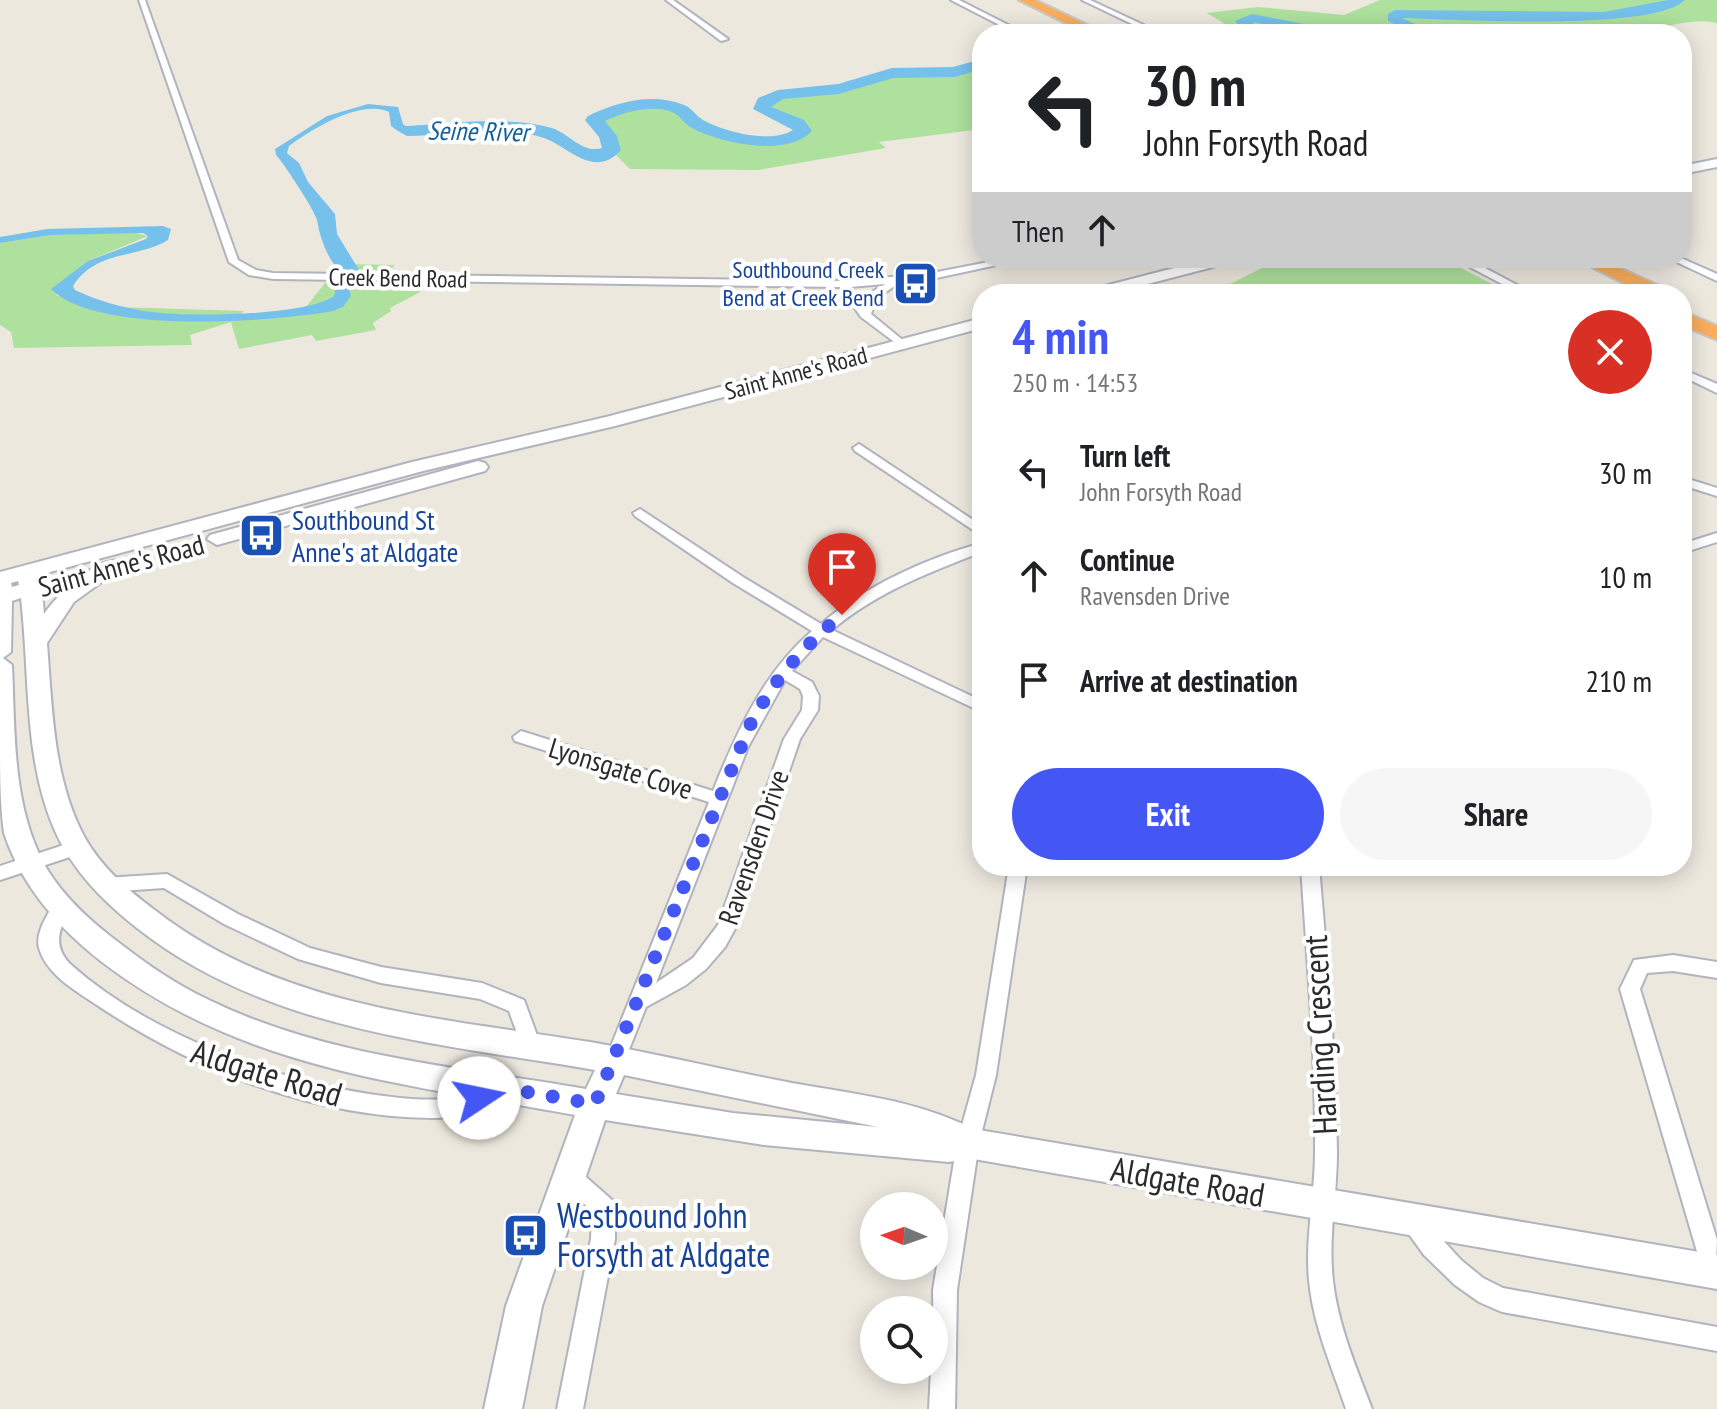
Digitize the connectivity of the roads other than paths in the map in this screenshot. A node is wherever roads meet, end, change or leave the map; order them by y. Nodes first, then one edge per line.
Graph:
1 (142, 0) edge
2 (669, 0) edge
3 (954, 0) edge
4 (1007, 0) edge
5 (1025, 0) edge
6 (1085, 0) edge
7 (1002, 24) edge
8 (1058, 24) edge
9 (1077, 24) edge
10 (1137, 24) edge
11 (724, 39) dead end
12 (1717, 163) edge
13 (1692, 168) edge
14 (1692, 267) edge
15 (978, 268) edge
16 (1192, 268) edge
17 (1478, 268) edge
18 (1588, 268) edge
19 (1594, 268) edge
20 (1717, 278) edge
21 (900, 279) junction
22 (843, 284) junction
23 (1130, 284) edge
24 (1509, 284) edge
25 (1615, 284) edge
26 (1635, 284) edge
27 (1692, 309) edge
28 (865, 315) junction
29 (1717, 320) edge
30 (1692, 322) edge
31 (972, 326) edge
32 (1717, 334) edge
33 (901, 344) junction
34 (1692, 377) edge
35 (1717, 389) edge
36 (609, 422) junction
37 (859, 448) dead end
38 (1692, 484) edge
39 (1717, 492) edge
40 (640, 513) dead end
41 (972, 525) edge
42 (1717, 537) edge
43 (1692, 546) edge
44 (972, 551) edge
45 (113, 566) junction
46 (0, 579) edge
47 (29, 580) junction
48 (0, 597) edge
49 (822, 631) junction
50 (37, 641) junction
51 (0, 652) edge
52 (0, 665) edge
53 (783, 672) junction
54 (972, 702) edge
55 (521, 737) dead end
56 (720, 799) junction
57 (79, 847) junction
58 (31, 864) junction
59 (0, 873) edge
60 (1016, 876) edge
61 (1311, 876) edge
62 (105, 885) junction
63 (61, 908) junction
64 (1717, 970) edge
65 (640, 1001) junction
66 (532, 1049) junction
67 (615, 1061) junction
68 (510, 1089) junction
69 (595, 1104) junction
70 (968, 1143) junction
71 (570, 1177) junction
72 (1321, 1203) junction
73 (1408, 1218) junction
74 (1716, 1272) edge
75 (1717, 1339) edge
76 (503, 1409) edge
77 (570, 1409) edge
78 (942, 1409) edge
79 (1359, 1409) edge

1 - 22 street, Creek Bend Road
2 - 11 street
3 - 7 street
4 - 8 highway
5 - 9 highway
6 - 10 street
12 - 13 street
14 - 20 street
15 - 21 street, Creek Bend Road
16 - 23 street
17 - 24 street
18 - 25 highway
19 - 26 highway
21 - 22 street, Creek Bend Road
21 - 28 street
22 - 28 street
27 - 29 highway
28 - 33 street
30 - 32 highway
31 - 33 street, Saint Anne's Road
33 - 36 street, Saint Anne's Road
34 - 35 street
36 - 45 street, Saint Anne's Road
36 - 47 street, Saint Anne's Road
37 - 41 street
38 - 39 street
40 - 49 street
42 - 43 street
44 - 49 street, Ravensden Drive
45 - 47 street, Saint Anne's Road
45 - 50 street
46 - 47 street, Saint Anne's Road
46 - 48 street
47 - 48 street, Saint Anne's Road
47 - 50 street, Aldgate Road
48 - 51 street
49 - 53 street, Ravensden Drive
49 - 54 street
50 - 57 street, Aldgate Road
52 - 58 street, Aldgate Road
53 - 56 street, Ravensden Drive
53 - 65 street, Ravensden Drive
55 - 56 street, Lyonsgate Cove
56 - 65 street, Ravensden Drive
57 - 58 street
57 - 62 street, Aldgate Road
58 - 59 street
58 - 63 street, Aldgate Road
60 - 70 street
61 - 72 street, Harding Crescent
62 - 66 street, Aldgate Road
62 - 66 street
63 - 68 street, Aldgate Road
63 - 68 street, Aldgate Road
64 - 74 street
65 - 67 street, Ravensden Drive
66 - 67 street, Aldgate Road
67 - 69 street
67 - 70 street, Aldgate Road
68 - 69 street, Aldgate Road
69 - 70 street, Aldgate Road
69 - 71 street
70 - 72 street, Aldgate Road
70 - 78 street
71 - 76 street
71 - 77 street
72 - 73 street, Aldgate Road
72 - 79 street, Harding Crescent
73 - 74 street, Aldgate Road
73 - 75 street

